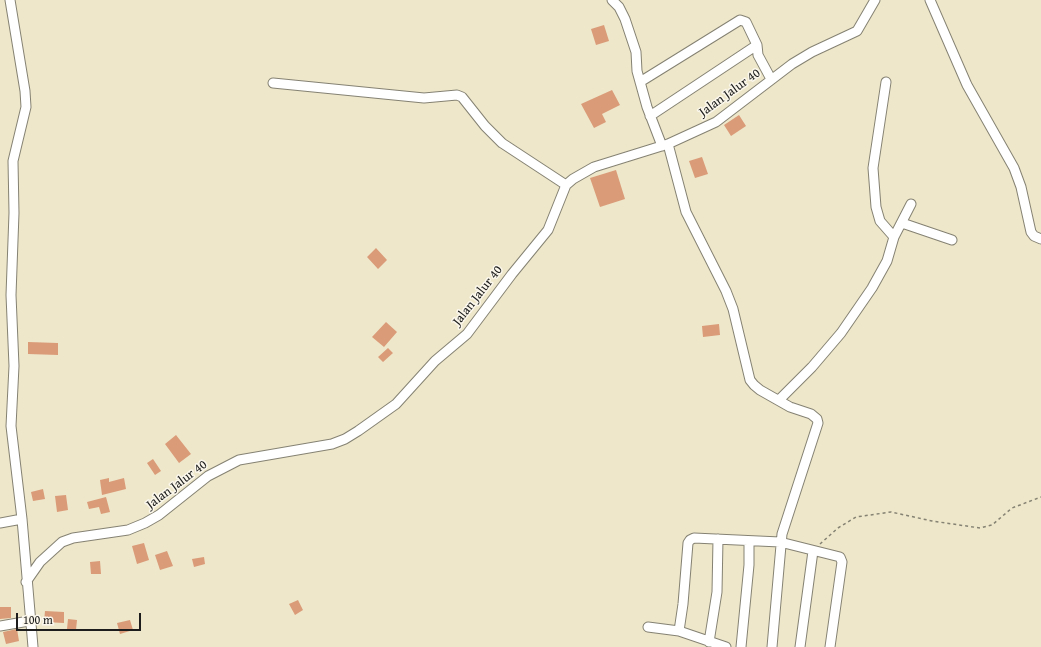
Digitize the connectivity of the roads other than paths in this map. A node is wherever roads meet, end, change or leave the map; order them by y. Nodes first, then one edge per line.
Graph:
1 (10, 0) edge
2 (612, 0) edge
3 (875, 0) edge
4 (930, 0) edge
5 (757, 46) junction
6 (771, 79) junction
7 (640, 82) junction
8 (886, 82) dead end
9 (273, 83) dead end
10 (650, 116) junction
11 (665, 145) junction
12 (566, 185) junction
13 (911, 204) dead end
14 (902, 223) junction
15 (894, 237) junction
16 (1041, 239) edge
17 (952, 240) dead end
18 (779, 400) junction
19 (22, 519) junction
20 (0, 523) edge
21 (718, 539) junction
22 (749, 541) junction
23 (780, 542) junction
24 (813, 551) junction
25 (26, 582) junction
26 (29, 621) junction
27 (0, 626) edge
28 (648, 627) dead end
29 (679, 631) junction
30 (709, 642) junction
31 (33, 647) edge
32 (726, 647) edge
33 (741, 647) edge
34 (772, 647) edge
35 (800, 647) edge
36 (830, 647) edge

1 - 19 street
2 - 7 street
3 - 6 street, Jalan Jalur 40
4 - 16 street
5 - 6 street
5 - 7 street
5 - 10 street
6 - 11 street, Jalan Jalur 40
7 - 10 street
8 - 15 street
9 - 12 street
10 - 11 street
11 - 12 street, Jalan Jalur 40
11 - 18 street
12 - 25 street, Jalan Jalur 40
13 - 14 street
14 - 15 street
14 - 17 street
15 - 18 street
18 - 23 street
19 - 20 street
19 - 25 street
21 - 22 street
21 - 29 street
21 - 30 street
22 - 23 street
22 - 33 street
23 - 24 street
23 - 34 street
24 - 35 street
24 - 36 street
25 - 26 street
26 - 27 street
26 - 31 street
28 - 29 street
29 - 30 street
30 - 32 street

